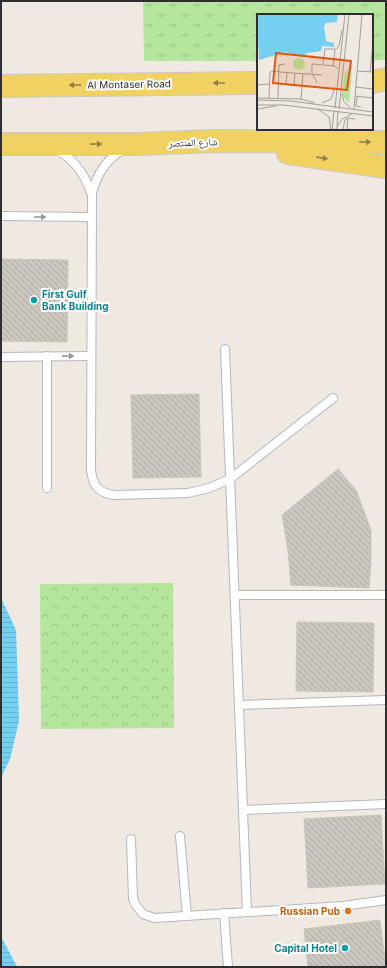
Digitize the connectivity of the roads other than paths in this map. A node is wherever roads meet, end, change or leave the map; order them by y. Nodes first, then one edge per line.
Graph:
1 (386, 79) edge
2 (373, 82) edge
3 (373, 82) edge
4 (386, 82) edge
5 (257, 83) edge
6 (1, 86) edge
7 (214, 141) junction
8 (386, 142) edge
9 (1, 144) edge
10 (139, 144) junction
11 (44, 145) junction
12 (386, 167) edge
13 (92, 193) junction
14 (1, 216) edge
15 (92, 217) junction
16 (224, 349) dead end
17 (47, 356) junction
18 (91, 356) junction
19 (1, 357) edge
20 (333, 398) dead end
21 (230, 479) junction
22 (47, 488) dead end
23 (235, 595) junction
24 (386, 595) edge
25 (386, 700) edge
26 (239, 705) junction
27 (386, 804) edge
28 (243, 810) junction
29 (180, 836) dead end
30 (131, 839) dead end
31 (386, 900) edge
32 (248, 912) junction
33 (224, 913) junction
34 (187, 916) junction
35 (228, 967) edge

1 - 2 main road
3 - 4 main road
5 -> 6 main road, Al Montaser Road
7 -> 8 main road, شارع المنتصر
7 - 10 main road, شارع المنتصر
7 -> 12 main road
9 - 11 main road, شارع المنتصر
11 -> 10 main road, شارع المنتصر
10 - 13 lane
11 - 13 lane
13 - 15 lane
14 -> 15 lane
15 - 18 lane
16 - 21 lane
17 -> 18 lane
17 - 19 lane
17 - 22 lane
18 - 21 lane
20 - 21 lane
21 - 23 lane
23 - 24 lane
23 - 26 lane
25 - 26 lane
26 - 28 lane
27 - 28 lane
28 - 32 lane
29 - 34 lane
30 - 34 lane
31 - 32 lane
32 - 33 lane
33 - 34 lane
33 - 35 lane

